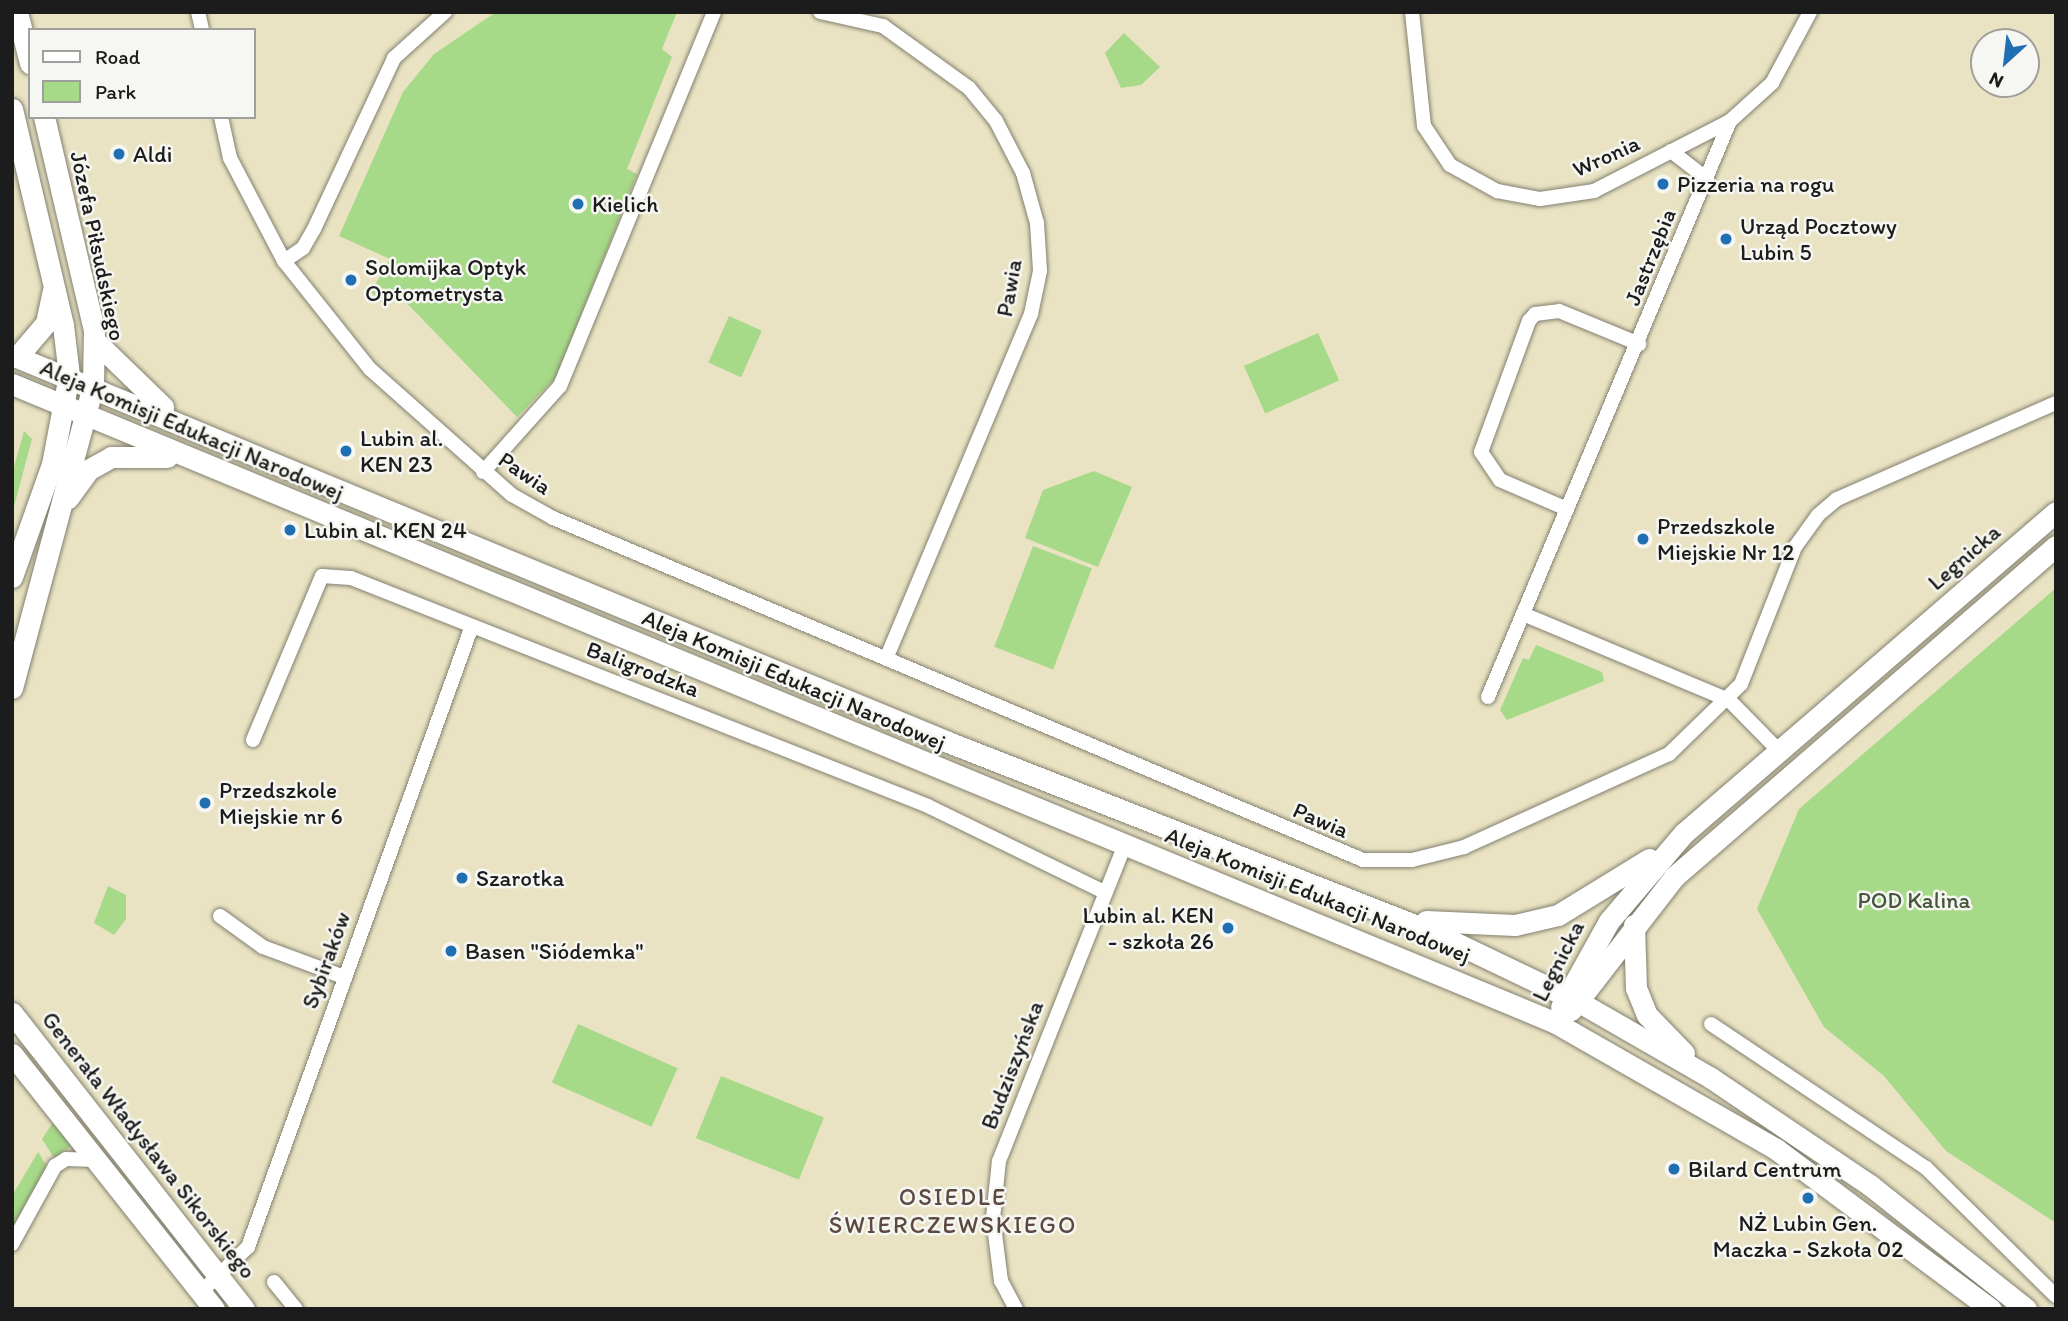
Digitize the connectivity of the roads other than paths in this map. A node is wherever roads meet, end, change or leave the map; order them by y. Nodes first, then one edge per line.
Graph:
1 (17, 12) edge
2 (445, 12) edge
3 (714, 12) edge
4 (820, 12) edge
5 (1412, 12) edge
6 (1810, 12) edge
7 (28, 55) edge
8 (12, 109) edge
9 (44, 119) edge
10 (221, 119) edge
11 (1730, 121) junction
12 (1671, 151) junction
13 (1707, 179) junction
14 (284, 261) junction
15 (54, 282) junction
16 (95, 341) junction
17 (1639, 344) junction
18 (14, 356) edge
19 (69, 375) junction
20 (12, 384) edge
21 (93, 385) junction
22 (2056, 402) edge
23 (75, 410) junction
24 (194, 427) junction
25 (197, 461) junction
26 (483, 472) junction
27 (1567, 509) junction
28 (61, 512) junction
29 (2056, 512) edge
30 (2056, 547) edge
31 (12, 577) edge
32 (1523, 614) junction
33 (472, 626) junction
34 (887, 657) junction
35 (12, 688) edge
36 (1488, 697) dead end
37 (1729, 701) junction
38 (253, 740) dead end
39 (1781, 753) junction
40 (1684, 833) junction
41 (1125, 845) junction
42 (1104, 892) junction
43 (1396, 914) junction
44 (220, 916) dead end
45 (1634, 922) junction
46 (344, 977) junction
47 (1572, 999) junction
48 (12, 1013) edge
49 (1556, 1023) junction
50 (1711, 1024) dead end
51 (12, 1054) edge
52 (1712, 1078) junction
53 (96, 1160) junction
54 (12, 1244) edge
55 (219, 1278) junction
56 (274, 1282) dead end
57 (201, 1292) junction
58 (2056, 1296) edge
59 (214, 1309) edge
60 (244, 1309) edge
61 (296, 1309) edge
62 (1016, 1309) edge
63 (1991, 1309) edge
64 (2026, 1309) edge

1 - 7 main road
2 - 14 street
3 - 26 street
4 - 34 street, Pawia
5 - 12 street, Wronia
6 - 11 street, Jastrzębia
8 - 15 main road
9 - 16 main road, Józefa Piłsudskiego
10 - 14 street, Pawia
11 - 12 street, Wronia
11 - 13 street, Jastrzębia
12 - 13 street
13 - 17 street, Jastrzębia
14 - 26 street, Pawia
15 - 18 main road
15 - 19 main road
16 - 21 main road, Józefa Piłsudskiego
16 - 24 main road
17 - 27 street, Jastrzębia
17 - 27 street, Jastrzębia
18 - 19 main road, Aleja Komisji Edukacji Narodowej
19 - 21 main road, Aleja Komisji Edukacji Narodowej
19 - 23 main road
20 - 23 main road, Aleja Komisji Edukacji Narodowej
21 - 23 main road, Józefa Piłsudskiego
21 - 24 main road, Aleja Komisji Edukacji Narodowej
22 - 37 street
23 - 25 main road, Aleja Komisji Edukacji Narodowej
23 - 28 main road
23 - 31 main road
24 - 43 main road, Aleja Komisji Edukacji Narodowej
25 - 28 main road
25 - 41 main road, Aleja Komisji Edukacji Narodowej
26 - 34 street, Pawia
27 - 32 street, Jastrzębia
28 - 35 main road
29 - 39 main road, Legnicka
30 - 45 main road, Legnicka
32 - 36 street, Jastrzębia
32 - 37 street
33 - 38 street, Baligrodzka
33 - 42 street, Baligrodzka
33 - 46 street, Sybiraków
34 - 37 street, Pawia
37 - 39 street
39 - 40 main road, Legnicka
40 - 43 main road
40 - 47 main road, Legnicka
41 - 42 street, Budziszyńska
41 - 49 main road, Aleja Komisji Edukacji Narodowej
42 - 62 street, Budziszyńska
43 - 47 main road
44 - 46 street
45 - 47 main road, Legnicka
45 - 52 main road
46 - 55 street, Sybiraków
47 - 49 main road, Legnicka
47 - 52 main road
48 - 55 main road, Generała Władysława Sikorskiego
49 - 63 main road, Aleja Komisji Edukacji Narodowej
50 - 58 street
51 - 53 main road
52 - 64 main road
53 - 54 street
53 - 57 main road
55 - 57 street, Sybiraków
55 - 60 main road, Generała Władysława Sikorskiego
56 - 61 street
57 - 59 main road

